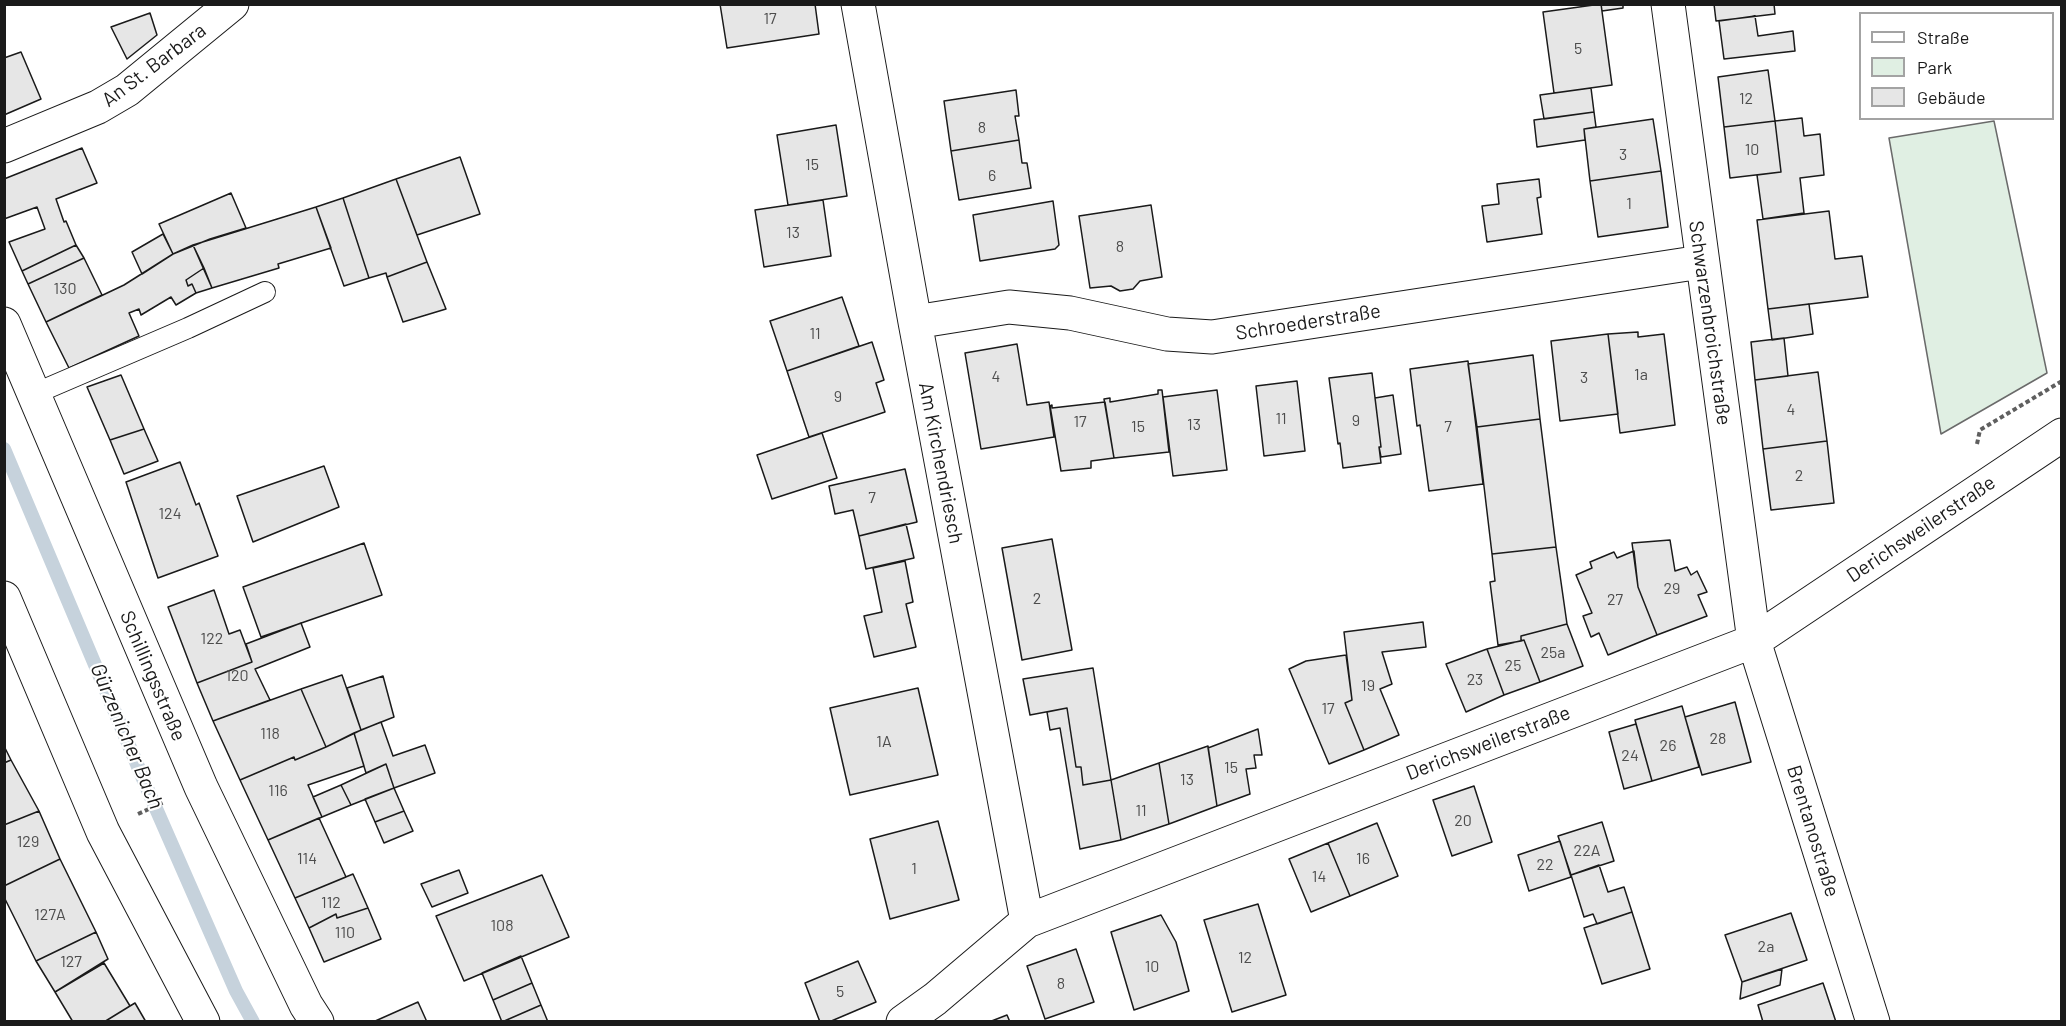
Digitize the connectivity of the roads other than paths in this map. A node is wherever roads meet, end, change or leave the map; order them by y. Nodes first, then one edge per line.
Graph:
1 (232, 4) edge
2 (858, 4) edge
3 (1668, 4) edge
4 (4, 146) edge
5 (1701, 262) junction
6 (265, 292) dead end
7 (915, 322) junction
8 (4, 324) edge
9 (34, 394) junction
10 (2061, 435) edge
11 (4, 598) edge
12 (1754, 641) junction
13 (1027, 921) junction
14 (203, 1022) edge
15 (317, 1022) edge
16 (903, 1022) edge
17 (1873, 1022) edge

1 - 4 street, An St. Barbara
2 - 7 street, Am Kirchendriesch
3 - 5 street, Schwarzenbroichstraße
5 - 7 street, Schroederstraße
5 - 12 street, Schwarzenbroichstraße
6 - 9 lane
7 - 13 street, Am Kirchendriesch
8 - 9 street, Schillingsstraße
9 - 15 street, Schillingsstraße
10 - 12 street, Derichsweilerstraße
11 - 14 street
12 - 13 street, Derichsweilerstraße
12 - 17 street, Brentanostraße
13 - 16 street, Derichsweilerstraße

